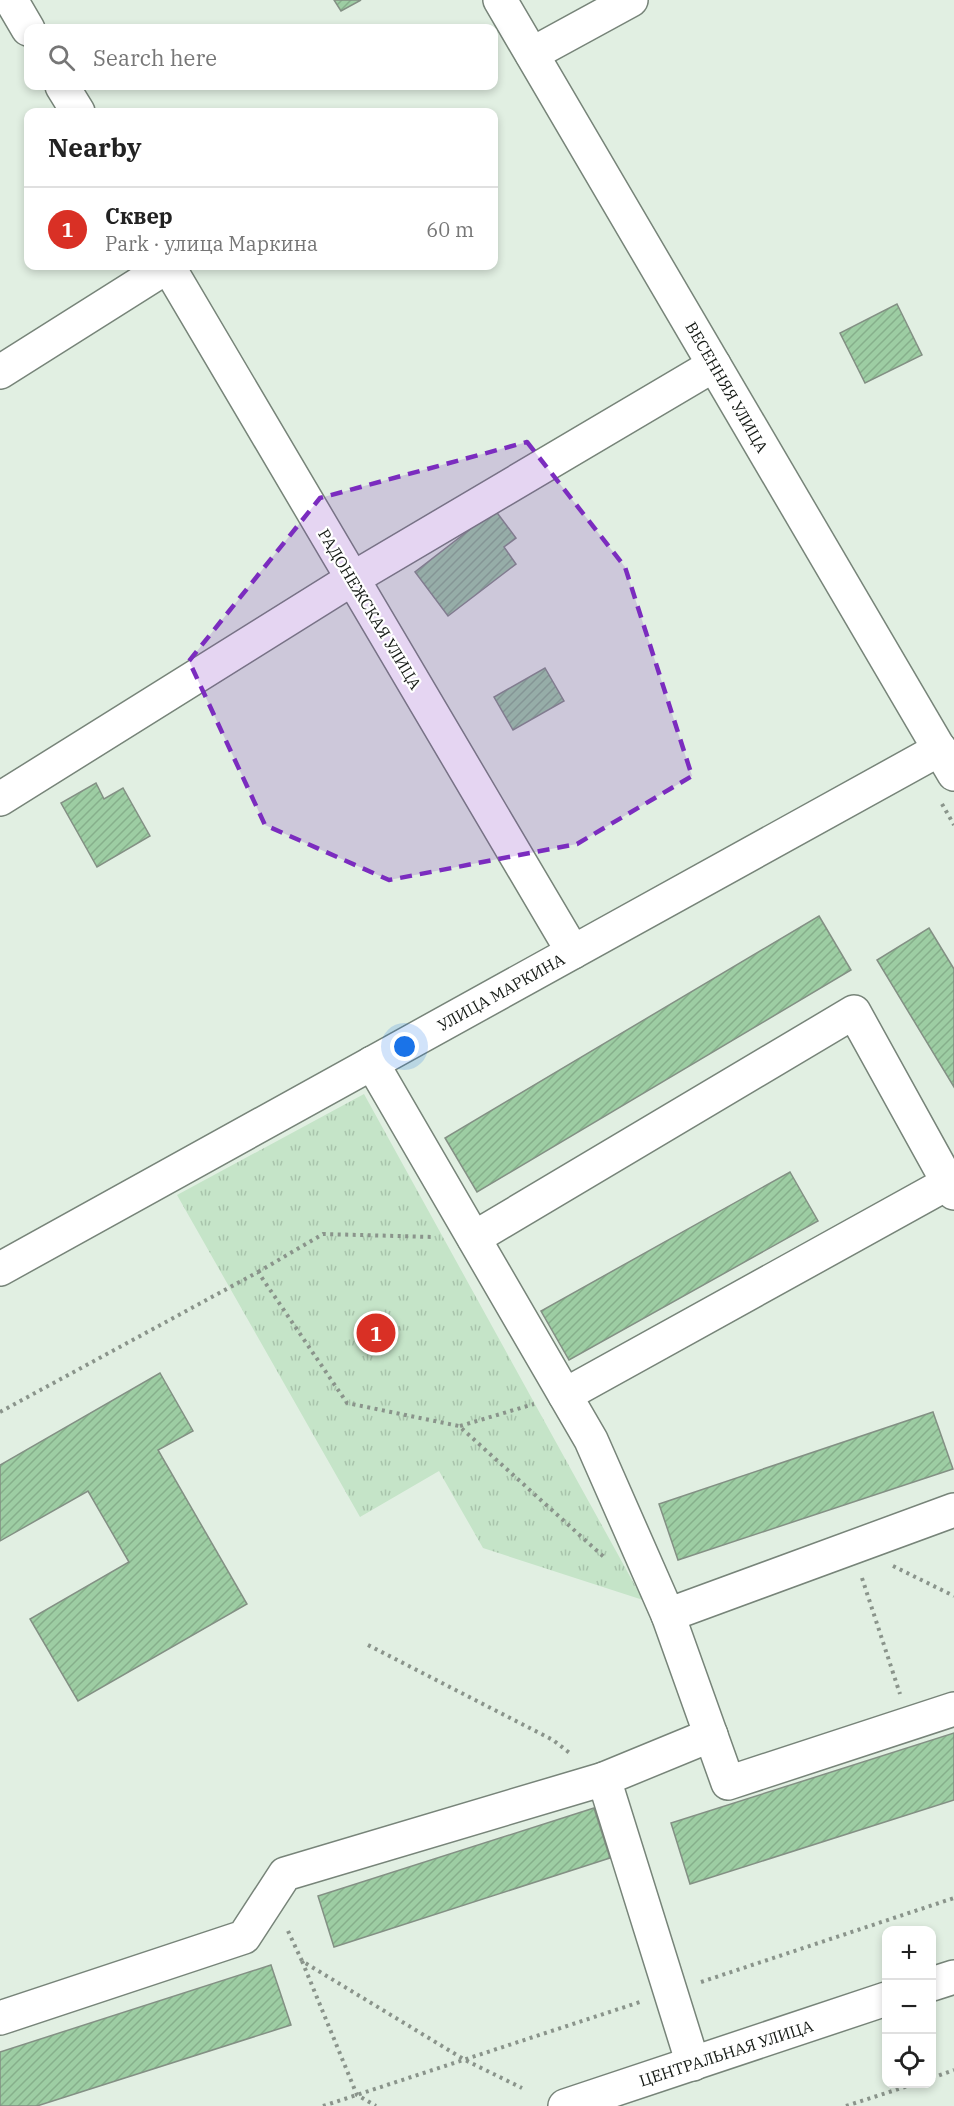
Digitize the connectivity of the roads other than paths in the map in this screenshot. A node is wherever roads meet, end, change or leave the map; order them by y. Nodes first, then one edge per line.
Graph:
1 (11, 0) edge
2 (501, 0) edge
3 (630, 0) edge
4 (25, 24) edge
5 (532, 54) junction
6 (64, 90) edge
7 (76, 108) edge
8 (162, 270) edge
9 (170, 270) edge
10 (714, 364) junction
11 (0, 372) edge
12 (352, 579) junction
13 (947, 762) edge
14 (0, 799) edge
15 (573, 952) junction
16 (372, 1063) junction
17 (951, 1188) edge
18 (474, 1238) junction
19 (0, 1269) edge
20 (565, 1395) junction
21 (954, 1510) edge
22 (668, 1615) junction
23 (954, 1709) edge
24 (711, 1736) junction
25 (604, 1779) junction
26 (954, 1977) edge
27 (936, 1983) edge
28 (882, 2000) edge
29 (0, 2018) edge
30 (693, 2064) junction
31 (568, 2106) edge

1 - 4 street
2 - 5 street, ВЕСЕННЯЯ УЛИЦА
3 - 5 street
5 - 10 street, ВЕСЕННЯЯ УЛИЦА
6 - 7 street
8 - 11 street
9 - 12 street, РАДОНЕЖСКАЯ УЛИЦА
10 - 12 street
10 - 13 street, ВЕСЕННЯЯ УЛИЦА
12 - 14 street
12 - 15 street, РАДОНЕЖСКАЯ УЛИЦА
13 - 15 street, УЛИЦА МАРКИНА
15 - 16 street, УЛИЦА МАРКИНА
16 - 18 street
16 - 19 street, УЛИЦА МАРКИНА
17 - 18 street
17 - 20 street
18 - 20 street
20 - 22 street
21 - 22 street
22 - 24 street
23 - 24 street
24 - 25 street
25 - 29 street
25 - 30 street
26 - 27 street
28 - 30 street, ЦЕНТРАЛЬНАЯ УЛИЦА
30 - 31 street, ЦЕНТРАЛЬНАЯ УЛИЦА

